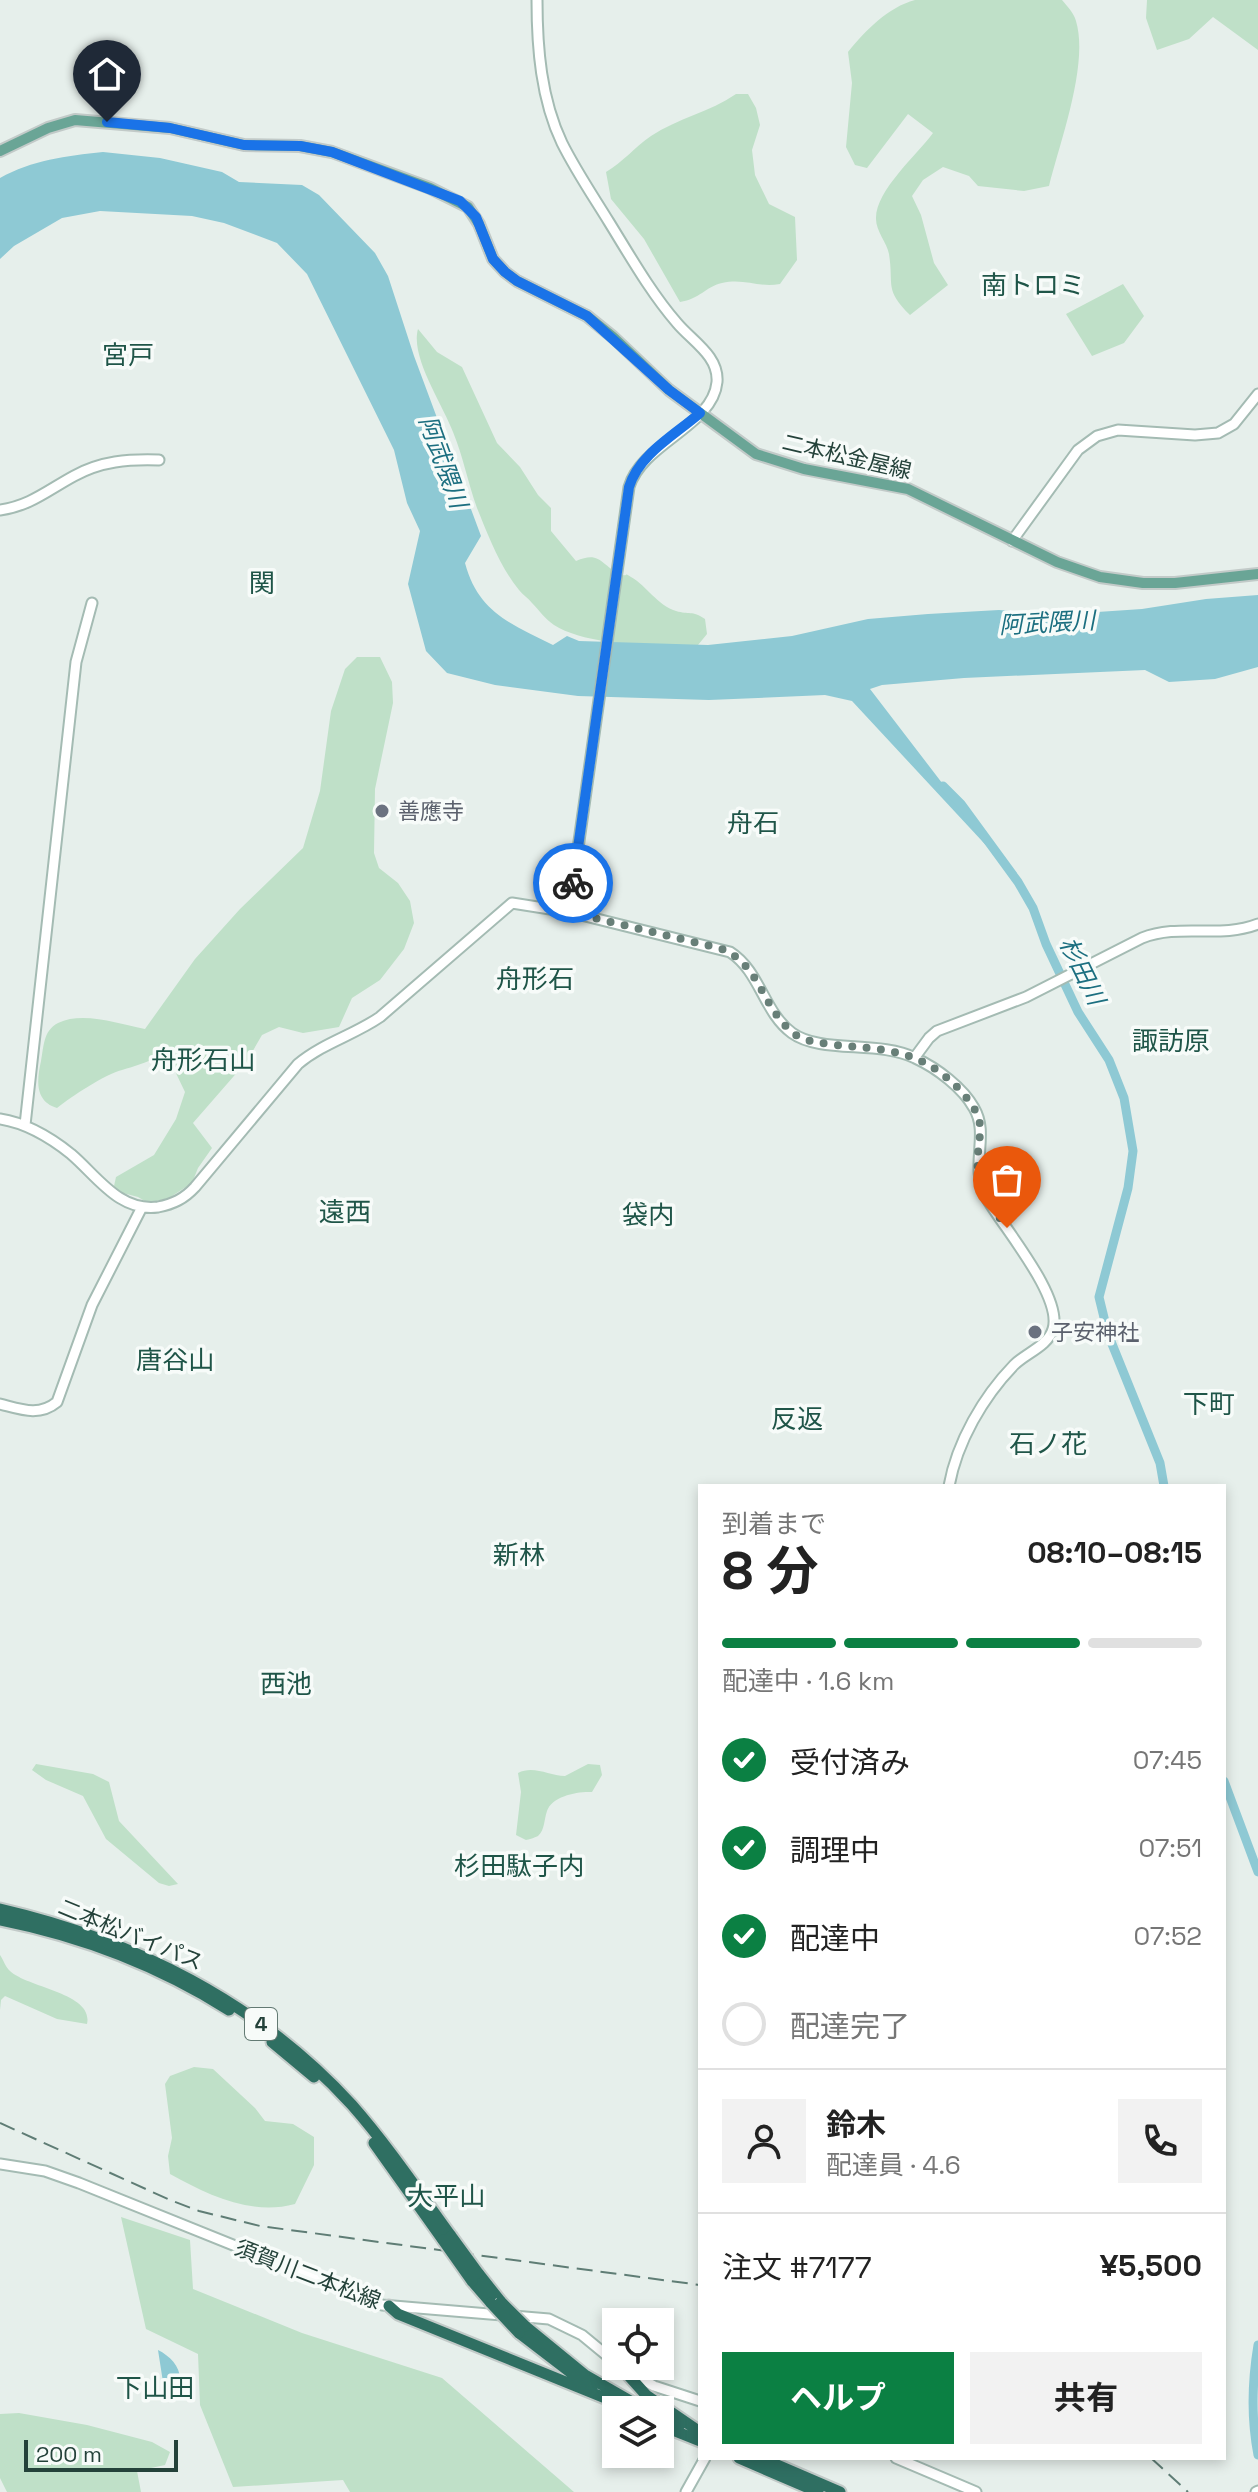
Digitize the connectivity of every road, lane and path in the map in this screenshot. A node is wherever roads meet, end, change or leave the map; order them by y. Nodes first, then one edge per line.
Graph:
1 (537, 0) edge
2 (0, 151) edge
3 (1258, 394) edge
4 (700, 413) junction
5 (159, 460) dead end
6 (0, 510) edge
7 (1012, 541) junction
8 (1258, 574) edge
9 (92, 603) dead end
10 (569, 912) junction
11 (1258, 924) edge
12 (915, 1057) junction
13 (0, 1119) edge
14 (25, 1125) junction
15 (142, 1207) junction
16 (0, 1404) edge
17 (949, 1484) edge
18 (0, 1909) edge
19 (0, 1920) edge
20 (0, 2164) edge
21 (447, 2238) junction
22 (389, 2306) junction
23 (538, 2343) junction
24 (602, 2353) edge
25 (528, 2367) junction
26 (632, 2380) edge
27 (644, 2380) edge
28 (605, 2396) edge
29 (622, 2396) edge
30 (602, 2397) edge
31 (698, 2400) edge
32 (674, 2422) edge
33 (674, 2430) edge
34 (698, 2431) edge
35 (698, 2431) edge
36 (698, 2440) edge
37 (704, 2460) edge
38 (744, 2460) edge
39 (766, 2460) edge
40 (901, 2460) edge
41 (686, 2492) edge
42 (818, 2492) edge
43 (840, 2492) edge
44 (976, 2492) edge

1 - 4 street
2 - 4 main road, 二本松金屋線
3 - 7 street
4 - 7 main road, 二本松金屋線
4 - 10 street
5 - 6 street
7 - 8 main road, 二本松金屋線
9 - 14 street
10 - 12 street
10 - 15 street
11 - 12 street
12 - 17 street
13 - 14 street
14 - 15 street
15 - 16 street
18 - 21 highway, 二本松バイパス / 4
19 - 21 highway, 二本松バイパス / 4
20 - 22 street, 須賀川二本松線
21 - 23 highway, 二本松バイパス / 4, bridge
22 - 24 street, 須賀川二本松線
22 - 25 highway
23 - 25 highway
23 - 28 highway, 二本松バイパス / 4
23 - 29 highway, 二本松バイパス / 4
25 - 30 highway
26 - 34 highway
27 - 31 street, 須賀川二本松線
32 - 35 highway
33 - 36 highway
37 - 41 street
38 - 42 highway
39 - 43 highway
40 - 44 street

